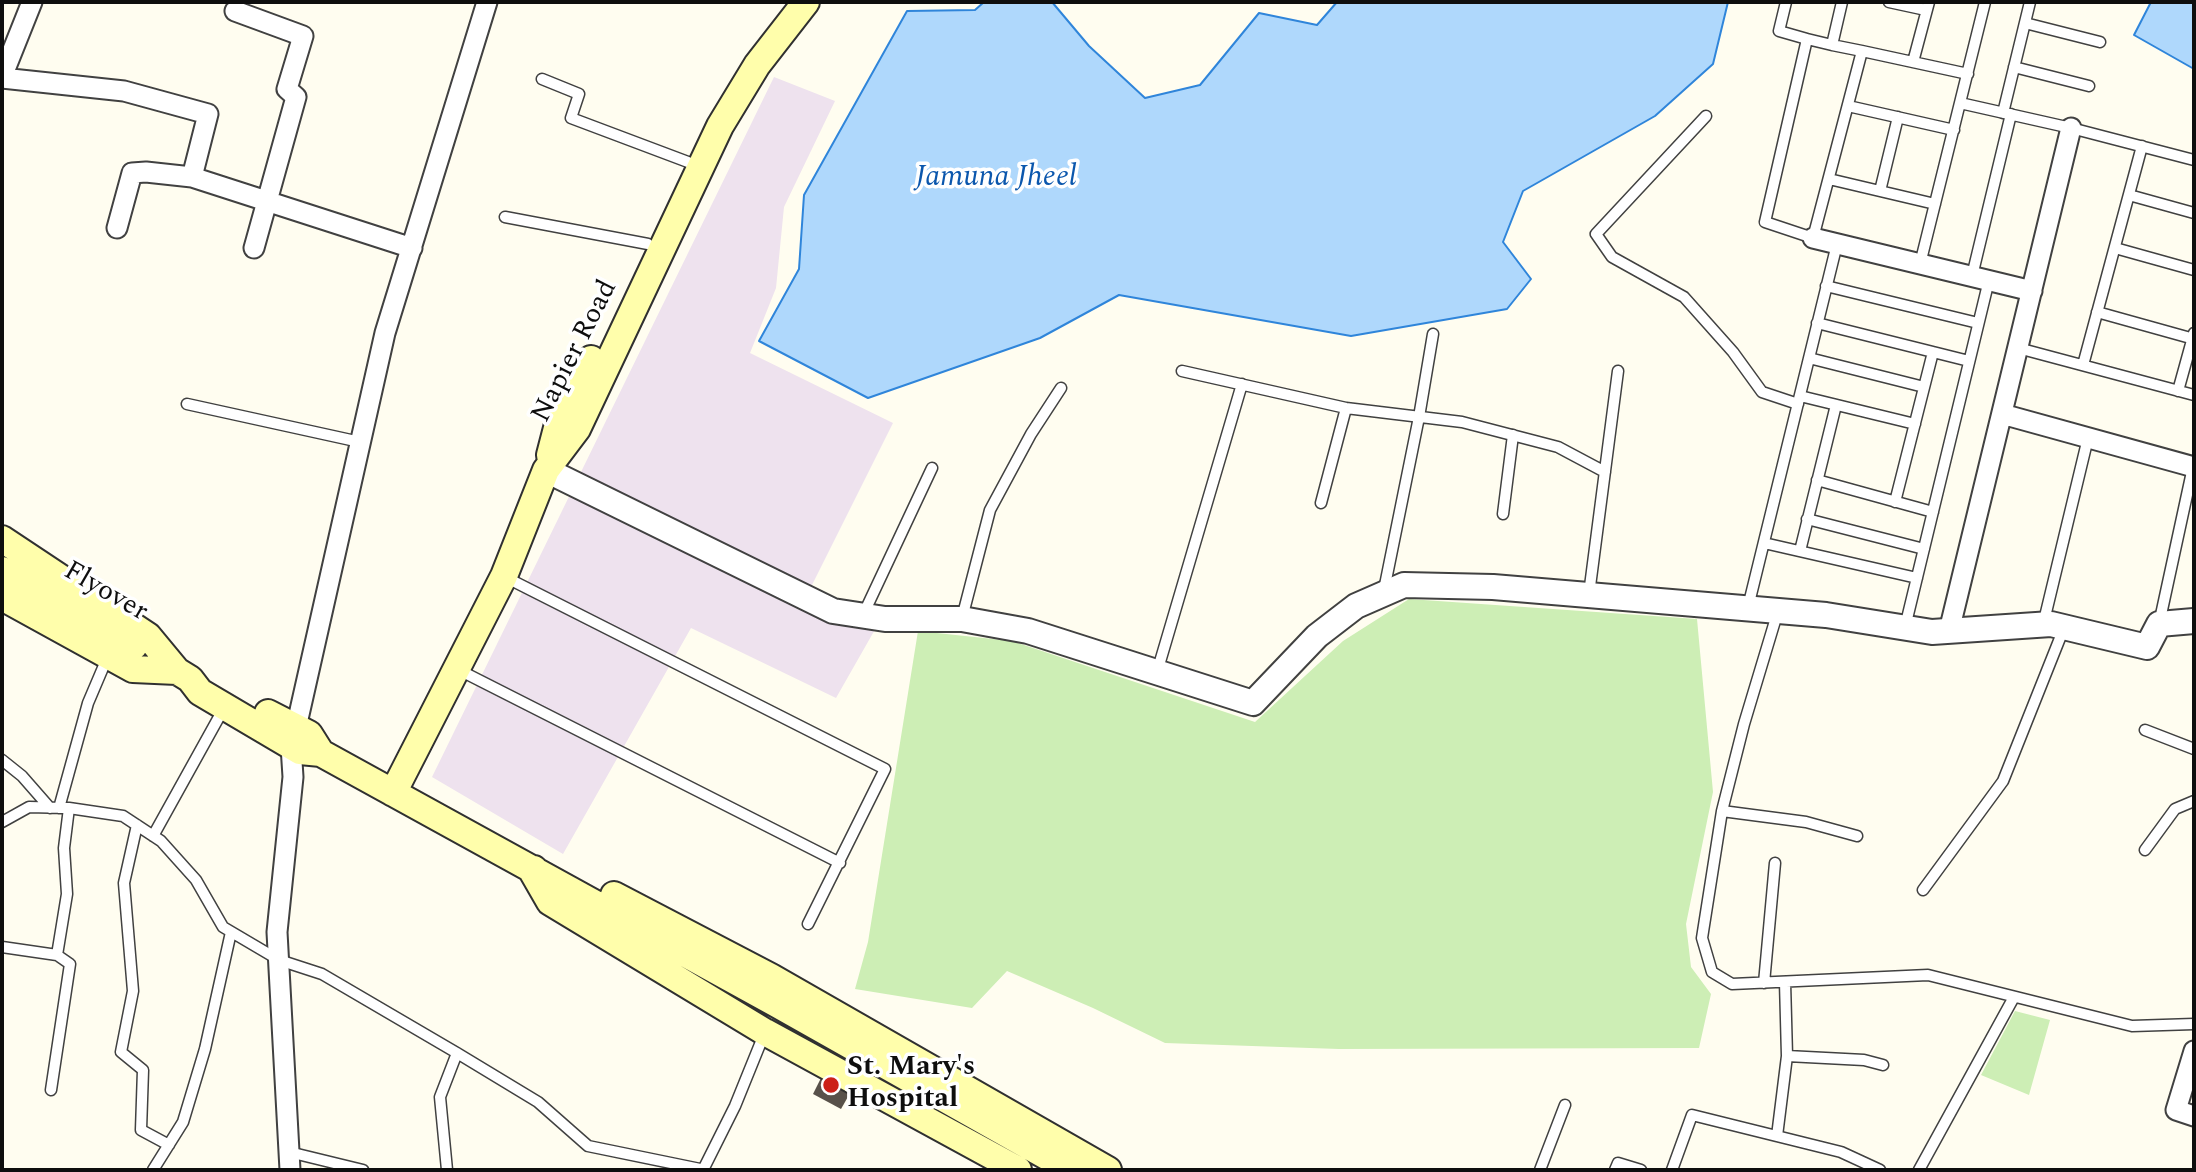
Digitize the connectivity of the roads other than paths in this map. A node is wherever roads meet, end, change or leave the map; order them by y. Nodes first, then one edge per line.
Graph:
1 (32, 2) edge
2 (487, 2) edge
3 (787, 2) edge
4 (806, 2) edge
5 (1786, 2) edge
6 (1843, 2) edge
7 (1889, 2) edge
8 (1985, 2) edge
9 (2030, 2) edge
10 (1927, 6) edge
11 (235, 11) dead end
12 (2, 22) edge
13 (2025, 23) junction
14 (22, 27) junction
15 (1807, 39) junction
16 (2101, 42) dead end
17 (1832, 45) junction
18 (1863, 51) junction
19 (1913, 62) junction
20 (2014, 67) junction
21 (1968, 74) junction
22 (2, 78) edge
23 (542, 79) dead end
24 (2089, 86) dead end
25 (1961, 103) junction
26 (1848, 106) junction
27 (2007, 113) junction
28 (1706, 116) dead end
29 (1898, 117) junction
30 (2071, 128) junction
31 (1954, 130) junction
32 (2142, 146) junction
33 (2194, 160) edge
34 (688, 162) junction
35 (192, 177) junction
36 (1829, 178) junction
37 (1880, 191) junction
38 (2129, 195) junction
39 (267, 201) junction
40 (1935, 204) junction
41 (2194, 213) edge
42 (505, 217) dead end
43 (117, 228) dead end
44 (1813, 238) junction
45 (648, 244) junction
46 (1837, 244) junction
47 (254, 248) dead end
48 (412, 248) junction
49 (2115, 248) junction
50 (1920, 264) junction
51 (2194, 270) edge
52 (1980, 278) junction
53 (1826, 286) junction
54 (2032, 291) junction
55 (2097, 312) junction
56 (1817, 323) junction
57 (1978, 323) junction
58 (1433, 334) dead end
59 (2194, 337) edge
60 (2018, 348) junction
61 (1933, 352) junction
62 (1809, 358) junction
63 (1969, 361) junction
64 (2083, 365) junction
65 (1182, 371) dead end
66 (1618, 371) dead end
67 (1242, 384) junction
68 (1924, 387) junction
69 (1061, 388) dead end
70 (2178, 391) junction
71 (2194, 395) edge
72 (1799, 400) junction
73 (187, 404) dead end
74 (1836, 405) junction
75 (1346, 408) junction
76 (2002, 414) junction
77 (1419, 417) junction
78 (1915, 424) junction
79 (1513, 435) junction
80 (2088, 438) junction
81 (360, 442) junction
82 (2194, 467) edge
83 (932, 468) dead end
84 (546, 470) junction
85 (1605, 472) junction
86 (1816, 480) junction
87 (1895, 502) junction
88 (1321, 503) dead end
89 (1933, 512) junction
90 (1503, 514) dead end
91 (1807, 519) junction
92 (2, 539) edge
93 (1764, 543) junction
94 (1924, 549) junction
95 (1800, 551) junction
96 (2, 570) edge
97 (505, 576) junction
98 (1917, 578) junction
99 (1384, 594) junction
100 (1589, 595) junction
101 (2, 597) edge
102 (1748, 609) junction
103 (1778, 611) junction
104 (863, 615) junction
105 (962, 619) junction
106 (2194, 621) edge
107 (2159, 624) junction
108 (2053, 626) junction
109 (1905, 628) junction
110 (1949, 631) junction
111 (108, 655) junction
112 (457, 669) junction
113 (1157, 673) junction
114 (184, 675) junction
115 (225, 707) junction
116 (256, 715) junction
117 (2145, 730) dead end
118 (293, 737) junction
119 (2194, 749) edge
120 (2, 760) edge
121 (397, 785) junction
122 (2194, 801) edge
123 (60, 808) junction
124 (1722, 811) junction
125 (2, 822) edge
126 (137, 825) junction
127 (153, 836) junction
128 (1857, 836) dead end
129 (2145, 850) dead end
130 (840, 863) junction
131 (1775, 863) dead end
132 (531, 869) junction
133 (1923, 890) dead end
134 (808, 924) dead end
135 (231, 932) junction
136 (2, 947) edge
137 (57, 954) junction
138 (279, 960) junction
139 (1785, 982) junction
140 (1764, 983) junction
141 (2014, 996) junction
142 (2194, 1024) edge
143 (765, 1032) junction
144 (2194, 1051) edge
145 (457, 1054) junction
146 (1787, 1056) junction
147 (1884, 1065) dead end
148 (51, 1090) dead end
149 (1565, 1105) dead end
150 (2194, 1116) edge
151 (1777, 1136) junction
152 (169, 1145) junction
153 (290, 1161) edge
154 (153, 1170) edge
155 (363, 1170) edge
156 (447, 1170) edge
157 (704, 1170) edge
158 (1017, 1170) edge
159 (1071, 1170) edge
160 (1108, 1170) edge
161 (1539, 1170) edge
162 (1615, 1170) edge
163 (1641, 1170) edge
164 (1672, 1170) edge
165 (1880, 1170) edge
166 (1919, 1170) edge

1 - 14 street
2 - 48 street
3 - 34 main road
4 - 84 main road, Napier Road
5 - 15 lane
6 - 17 lane
7 - 10 lane
8 - 21 lane
9 - 13 lane
10 - 19 lane
11 - 39 street
12 - 14 street
13 - 16 lane
13 - 20 lane
14 - 22 street
15 - 17 lane
15 - 44 lane
17 - 18 lane
18 - 19 lane
18 - 26 lane
19 - 21 lane
20 - 24 lane
20 - 27 lane
21 - 25 lane
22 - 35 street
23 - 34 lane
25 - 27 lane
25 - 31 lane
26 - 29 lane
26 - 36 lane
27 - 30 lane
27 - 52 lane
28 - 72 lane
29 - 31 lane
29 - 37 lane
30 - 32 lane
30 - 54 street
31 - 40 lane
32 - 33 lane
32 - 38 lane
34 - 45 main road
35 - 39 street
35 - 43 street
36 - 37 lane
36 - 44 lane
37 - 40 lane
38 - 41 lane
38 - 49 lane
39 - 47 street
39 - 48 street
40 - 50 lane
42 - 45 lane
44 - 46 street
45 - 84 main road
46 - 50 street
46 - 53 lane
48 - 81 street
49 - 51 lane
49 - 55 lane
50 - 52 street
52 - 54 street
52 - 57 lane
53 - 56 lane
53 - 57 lane
54 - 60 street
55 - 59 lane
55 - 64 lane
56 - 61 lane
56 - 62 lane
57 - 63 lane
58 - 77 lane
59 - 70 lane
60 - 64 lane
60 - 76 street
61 - 63 lane
61 - 68 lane
62 - 68 lane
62 - 72 lane
63 - 89 lane
64 - 70 lane
65 - 67 lane
66 - 85 lane
67 - 75 lane
67 - 113 lane
68 - 78 lane
69 - 105 lane
70 - 71 lane
72 - 74 lane
72 - 93 lane
73 - 81 lane
74 - 78 lane
74 - 86 lane
75 - 77 lane
75 - 88 lane
76 - 80 street
76 - 110 street
77 - 79 lane
77 - 99 lane
78 - 87 lane
79 - 85 lane
79 - 90 lane
80 - 82 street
80 - 108 lane
81 - 118 street
82 - 107 lane
83 - 104 lane
84 - 97 main road, Napier Road
84 - 104 street
85 - 100 lane
86 - 87 lane
86 - 91 lane
87 - 89 lane
89 - 94 lane
91 - 94 lane
91 - 95 lane
92 - 114 main road
93 - 95 lane
93 - 102 lane
94 - 98 lane
95 - 98 lane
96 - 114 main road, Flyover
97 - 112 main road, Napier Road
97 - 130 lane
98 - 109 lane
99 - 100 street
99 - 113 street
100 - 102 street
101 - 111 main road
102 - 103 street
103 - 109 street
103 - 124 lane
104 - 105 street
105 - 113 street
106 - 107 street
107 - 108 street
108 - 110 street
108 - 133 lane
109 - 110 street
111 - 114 main road
111 - 123 lane
112 - 121 main road, Napier Road
112 - 130 lane
114 - 115 main road
114 - 116 main road
115 - 116 main road
115 - 127 lane
116 - 118 main road
117 - 119 lane
118 - 121 main road
118 - 138 street
120 - 123 lane
121 - 132 main road
122 - 129 lane
123 - 125 lane
123 - 126 lane
123 - 137 lane
124 - 128 lane
124 - 140 lane
126 - 127 lane
126 - 152 lane
127 - 135 lane
130 - 134 lane
131 - 140 lane
132 - 143 main road
132 - 159 main road
132 - 160 main road
135 - 138 lane
135 - 152 lane
136 - 137 lane
137 - 148 lane
138 - 145 lane
138 - 153 street
139 - 140 lane
139 - 141 lane
139 - 146 lane
141 - 142 lane
141 - 166 lane
143 - 157 lane
143 - 158 main road
144 - 150 street
145 - 156 lane
145 - 157 lane
146 - 147 lane
146 - 151 lane
149 - 161 lane
151 - 164 lane
151 - 165 lane
152 - 154 lane
153 - 155 lane
162 - 163 lane

